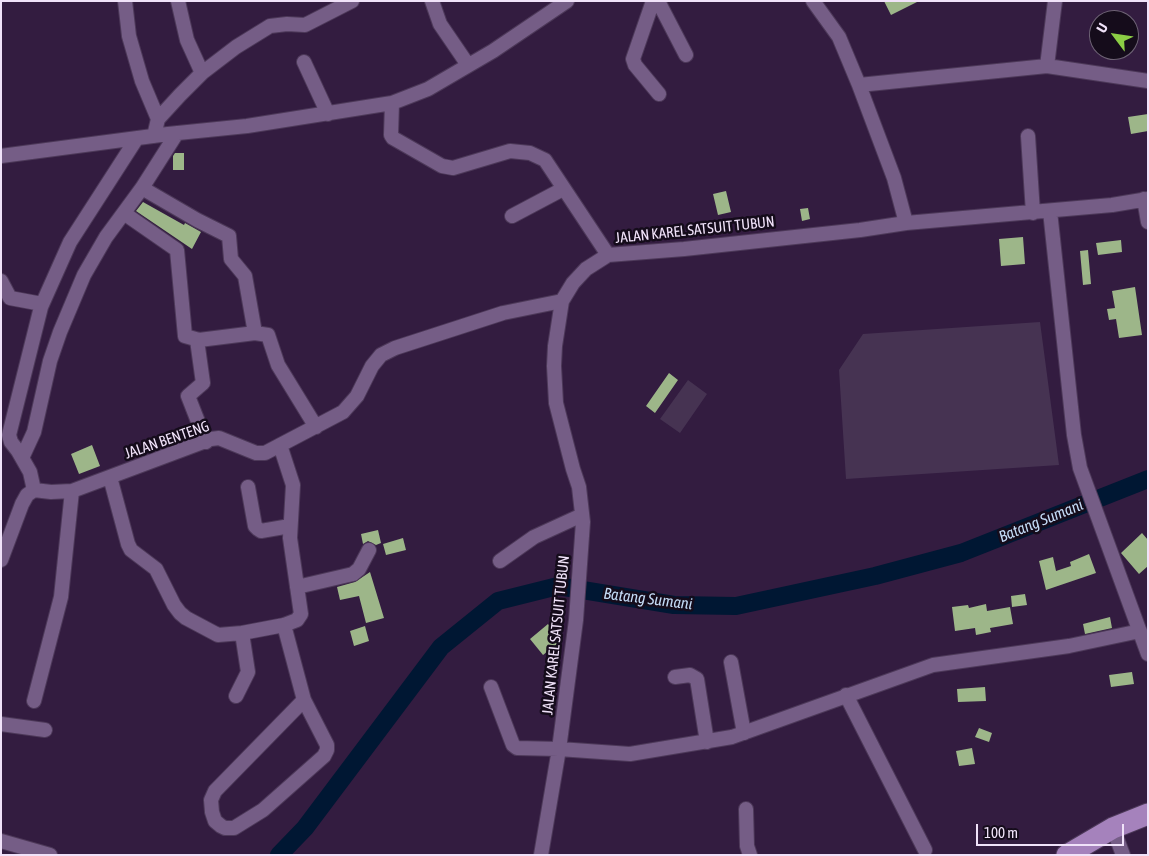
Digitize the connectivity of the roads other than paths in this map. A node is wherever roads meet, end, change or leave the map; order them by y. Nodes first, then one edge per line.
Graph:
1 (125, 1) edge
2 (178, 1) edge
3 (352, 1) edge
4 (432, 1) edge
5 (567, 1) edge
6 (653, 1) edge
7 (658, 1) edge
8 (813, 1) edge
9 (1055, 1) edge
10 (686, 55) dead end
11 (304, 62) dead end
12 (468, 65) junction
13 (1047, 66) junction
14 (202, 73) junction
15 (1148, 81) edge
16 (860, 85) junction
17 (659, 94) dead end
18 (392, 102) junction
19 (328, 114) junction
20 (158, 119) junction
21 (177, 133) junction
22 (154, 136) junction
23 (1028, 136) dead end
24 (137, 138) junction
25 (1, 156) edge
26 (142, 188) junction
27 (563, 189) junction
28 (1146, 199) edge
29 (1050, 210) junction
30 (125, 213) junction
31 (1032, 213) junction
32 (512, 216) dead end
33 (1148, 222) edge
34 (906, 223) junction
35 (608, 256) junction
36 (1, 281) edge
37 (562, 301) junction
38 (42, 304) junction
39 (254, 333) junction
40 (197, 340) junction
41 (316, 427) junction
42 (6, 442) edge
43 (206, 442) junction
44 (280, 445) junction
45 (22, 458) junction
46 (110, 477) junction
47 (248, 486) dead end
48 (34, 490) junction
49 (72, 491) junction
50 (582, 515) junction
51 (290, 526) junction
52 (4, 544) edge
53 (368, 550) dead end
54 (1, 560) edge
55 (500, 561) dead end
56 (298, 587) junction
57 (284, 625) junction
58 (1140, 630) junction
59 (242, 633) junction
60 (1148, 654) edge
61 (731, 662) dead end
62 (675, 677) dead end
63 (491, 687) dead end
64 (846, 695) junction
65 (236, 696) dead end
66 (304, 700) junction
67 (34, 701) dead end
68 (1, 724) edge
69 (46, 730) dead end
70 (744, 733) junction
71 (707, 742) junction
72 (559, 748) junction
73 (746, 809) dead end
74 (1148, 814) edge
75 (1113, 828) junction
76 (1, 841) edge
77 (925, 850) dead end
78 (50, 855) edge
79 (541, 855) edge
80 (750, 855) edge
81 (1067, 855) edge
82 (1123, 855) edge

1 - 20 street
2 - 14 street
3 - 14 street
4 - 12 street
5 - 12 street
6 - 17 street
7 - 10 street
8 - 16 street
9 - 13 street
11 - 19 street
12 - 18 street
13 - 15 street
13 - 16 street
14 - 20 street
16 - 34 street
18 - 19 street
18 - 27 street
19 - 21 street
20 - 22 street
21 - 22 street
21 - 26 street
22 - 24 street
23 - 31 street
24 - 25 street
24 - 38 street
26 - 30 street
26 - 39 street
27 - 32 street
27 - 35 street
28 - 29 street, JALAN KAREL SATSUIT TUBUN
28 - 33 street
29 - 31 street, JALAN KAREL SATSUIT TUBUN
29 - 58 street
30 - 40 street
30 - 45 street
31 - 34 street, JALAN KAREL SATSUIT TUBUN
34 - 35 street, JALAN KAREL SATSUIT TUBUN
35 - 37 street, JALAN KAREL SATSUIT TUBUN
36 - 38 street
37 - 41 street, JALAN BENTENG
37 - 50 street, JALAN KAREL SATSUIT TUBUN
38 - 42 street
39 - 40 street
39 - 41 street
40 - 43 street
41 - 44 street, JALAN BENTENG
42 - 45 street
43 - 44 street, JALAN BENTENG
43 - 46 street, JALAN BENTENG
44 - 51 street
45 - 48 street
46 - 49 street, JALAN BENTENG
46 - 59 street
47 - 51 street
48 - 49 street, JALAN BENTENG
48 - 52 street
49 - 67 street
50 - 55 street
50 - 72 street, JALAN KAREL SATSUIT TUBUN
51 - 56 street
52 - 54 street
53 - 56 street
56 - 57 street
57 - 59 street
57 - 66 street
58 - 60 street
58 - 64 street
59 - 65 street
61 - 70 street
62 - 71 street
63 - 72 street
64 - 70 street
64 - 77 street
66 - 66 street
68 - 69 street
70 - 71 street
71 - 72 street
72 - 79 street, JALAN KAREL SATSUIT TUBUN
73 - 80 street
74 - 75 highway
75 - 81 highway
75 - 82 street
76 - 78 street

